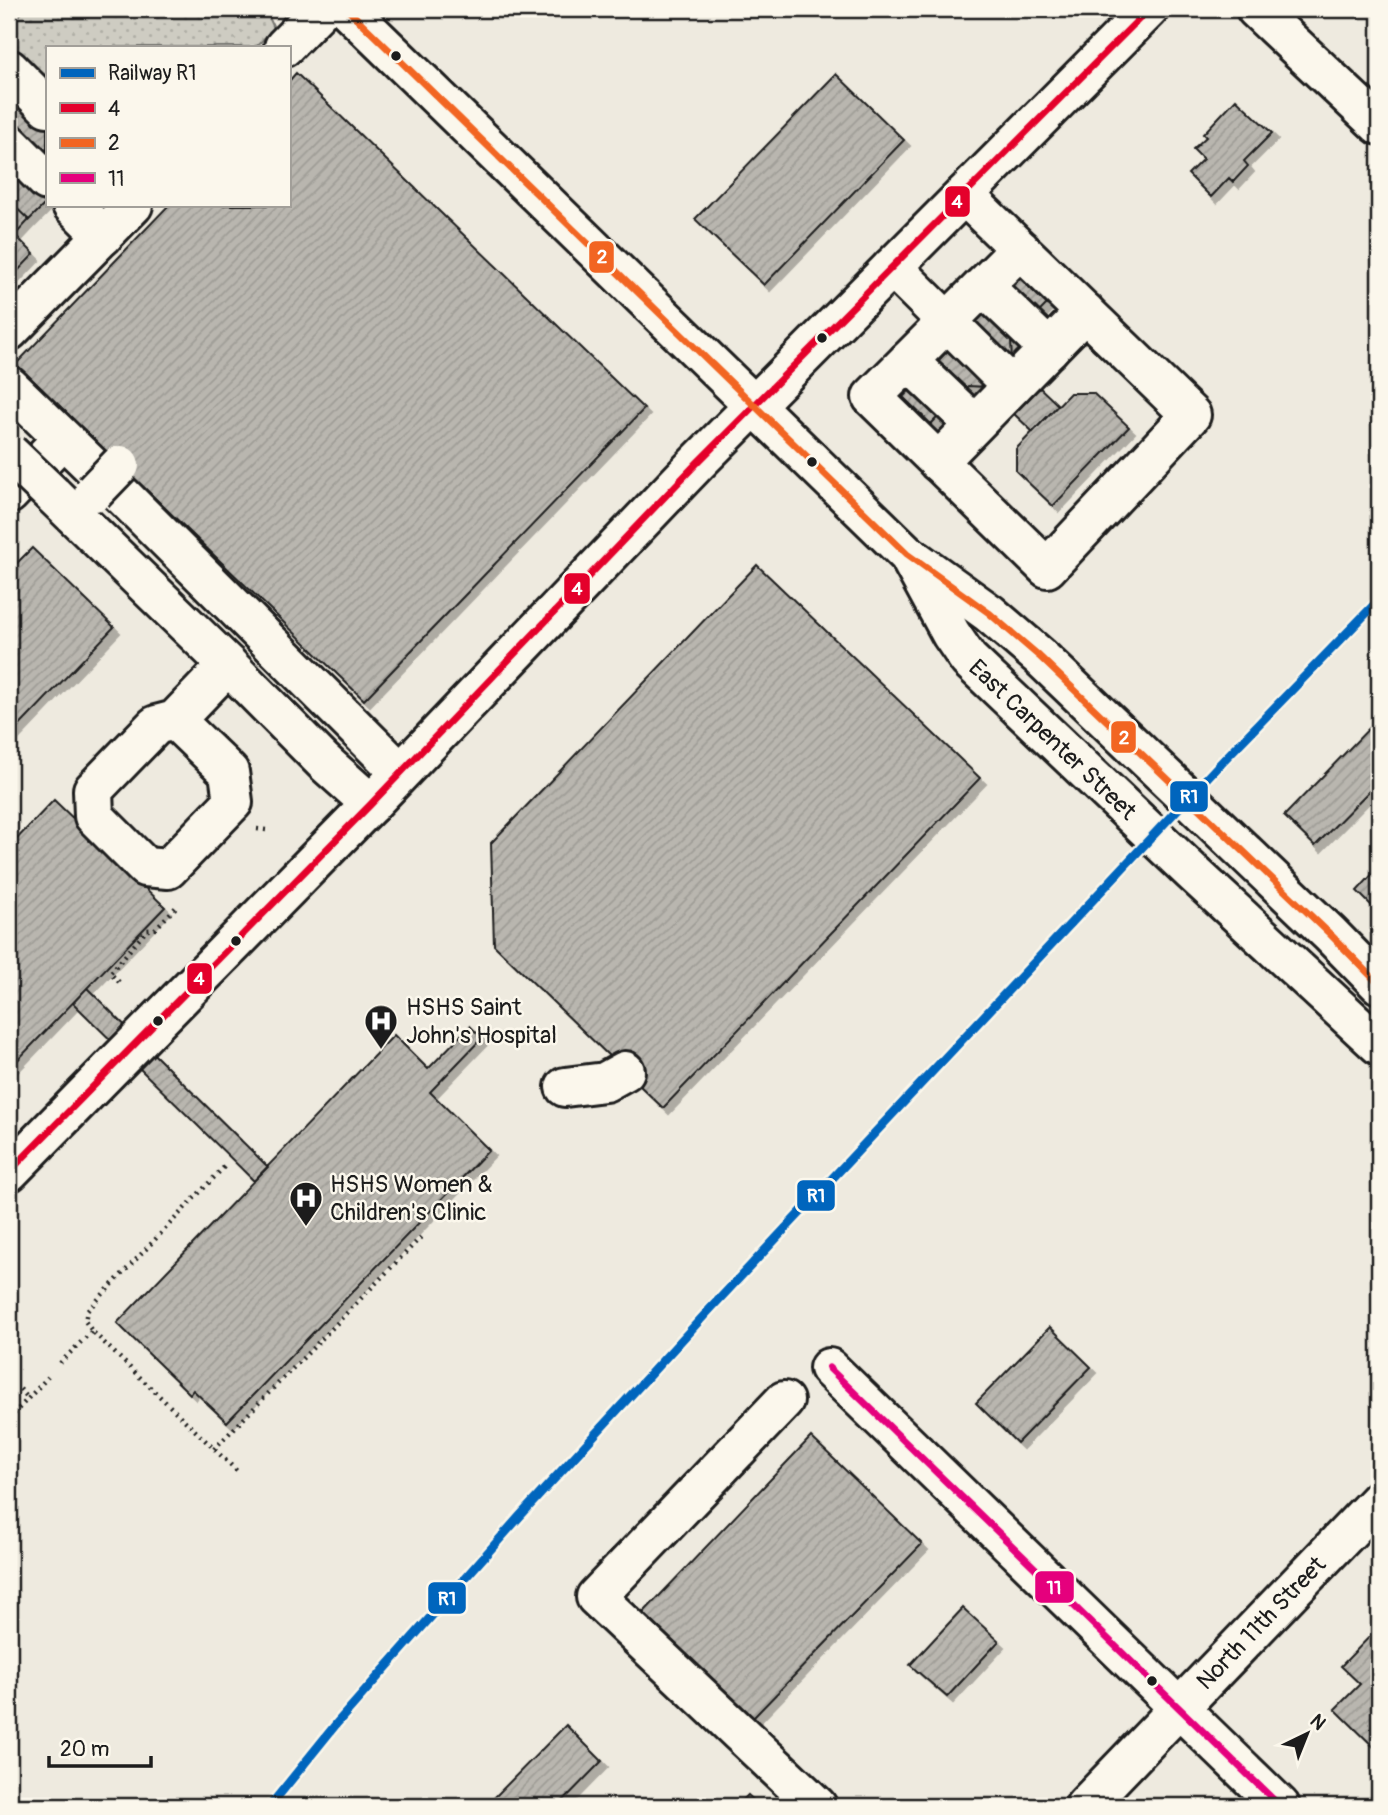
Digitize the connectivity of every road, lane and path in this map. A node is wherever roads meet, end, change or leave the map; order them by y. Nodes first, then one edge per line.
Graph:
1 (321, 9) edge
2 (347, 9) edge
3 (1149, 9) edge
4 (1256, 9) edge
5 (285, 46) edge
6 (9, 69) edge
7 (46, 106) edge
8 (1379, 125) edge
9 (9, 144) edge
10 (46, 180) edge
11 (964, 195) junction
12 (73, 206) edge
13 (132, 206) edge
14 (103, 236) junction
15 (1020, 249) junction
16 (892, 267) junction
17 (984, 286) junction
18 (1086, 312) junction
19 (947, 322) junction
20 (9, 331) edge
21 (1049, 349) junction
22 (908, 361) junction
23 (9, 386) edge
24 (1012, 386) junction
25 (754, 405) junction
26 (974, 424) junction
27 (71, 447) junction
28 (9, 453) edge
29 (938, 461) junction
30 (120, 465) dead end
31 (9, 494) edge
32 (73, 500) junction
33 (907, 554) junction
34 (228, 665) junction
35 (174, 720) dead end
36 (400, 772) junction
37 (371, 804) junction
38 (155, 929) dead end
39 (119, 982) dead end
40 (1379, 984) edge
41 (1379, 1045) edge
42 (625, 1071) dead end
43 (565, 1087) dead end
44 (224, 1167) dead end
45 (9, 1172) edge
46 (424, 1234) dead end
47 (92, 1331) junction
48 (60, 1363) dead end
49 (829, 1368) dead end
50 (48, 1377) dead end
51 (20, 1389) dead end
52 (28, 1398) junction
53 (784, 1401) dead end
54 (9, 1419) edge
55 (214, 1449) junction
56 (237, 1471) dead end
57 (1379, 1500) edge
58 (1178, 1709) junction
59 (817, 1806) edge
60 (1084, 1806) edge
61 (1280, 1806) edge

1 - 5 street
2 - 25 street, East Carpenter Street
3 - 11 street
4 - 8 street
6 - 7 street
9 - 10 street
11 - 15 street
11 - 16 street
12 - 14 street
13 - 14 street
14 - 20 street
15 - 17 street
15 - 18 street
16 - 19 street
16 - 25 street
17 - 19 street
17 - 21 street
18 - 21 street
18 - 29 street
19 - 22 street
19 - 24 street
21 - 24 street
22 - 26 street
22 - 29 street
23 - 27 street
24 - 26 street
25 - 33 street, East Carpenter Street
25 - 36 street
26 - 29 street
27 - 31 street
27 - 36 street
28 - 32 street, bridge
30 - 32 street, bridge
32 - 34 street
33 - 40 street, East Carpenter Street
33 - 41 street, East Carpenter Street
34 - 35 street
34 - 37 street
36 - 37 street
37 - 45 street
38 - 39 path
42 - 43 street
44 - 47 path
46 - 55 path
47 - 48 path
47 - 55 path
49 - 58 street
50 - 52 path
51 - 52 path
52 - 54 path
53 - 59 street
55 - 56 path
57 - 58 street, North 11th Street
58 - 60 street, North 11th Street
58 - 61 street

